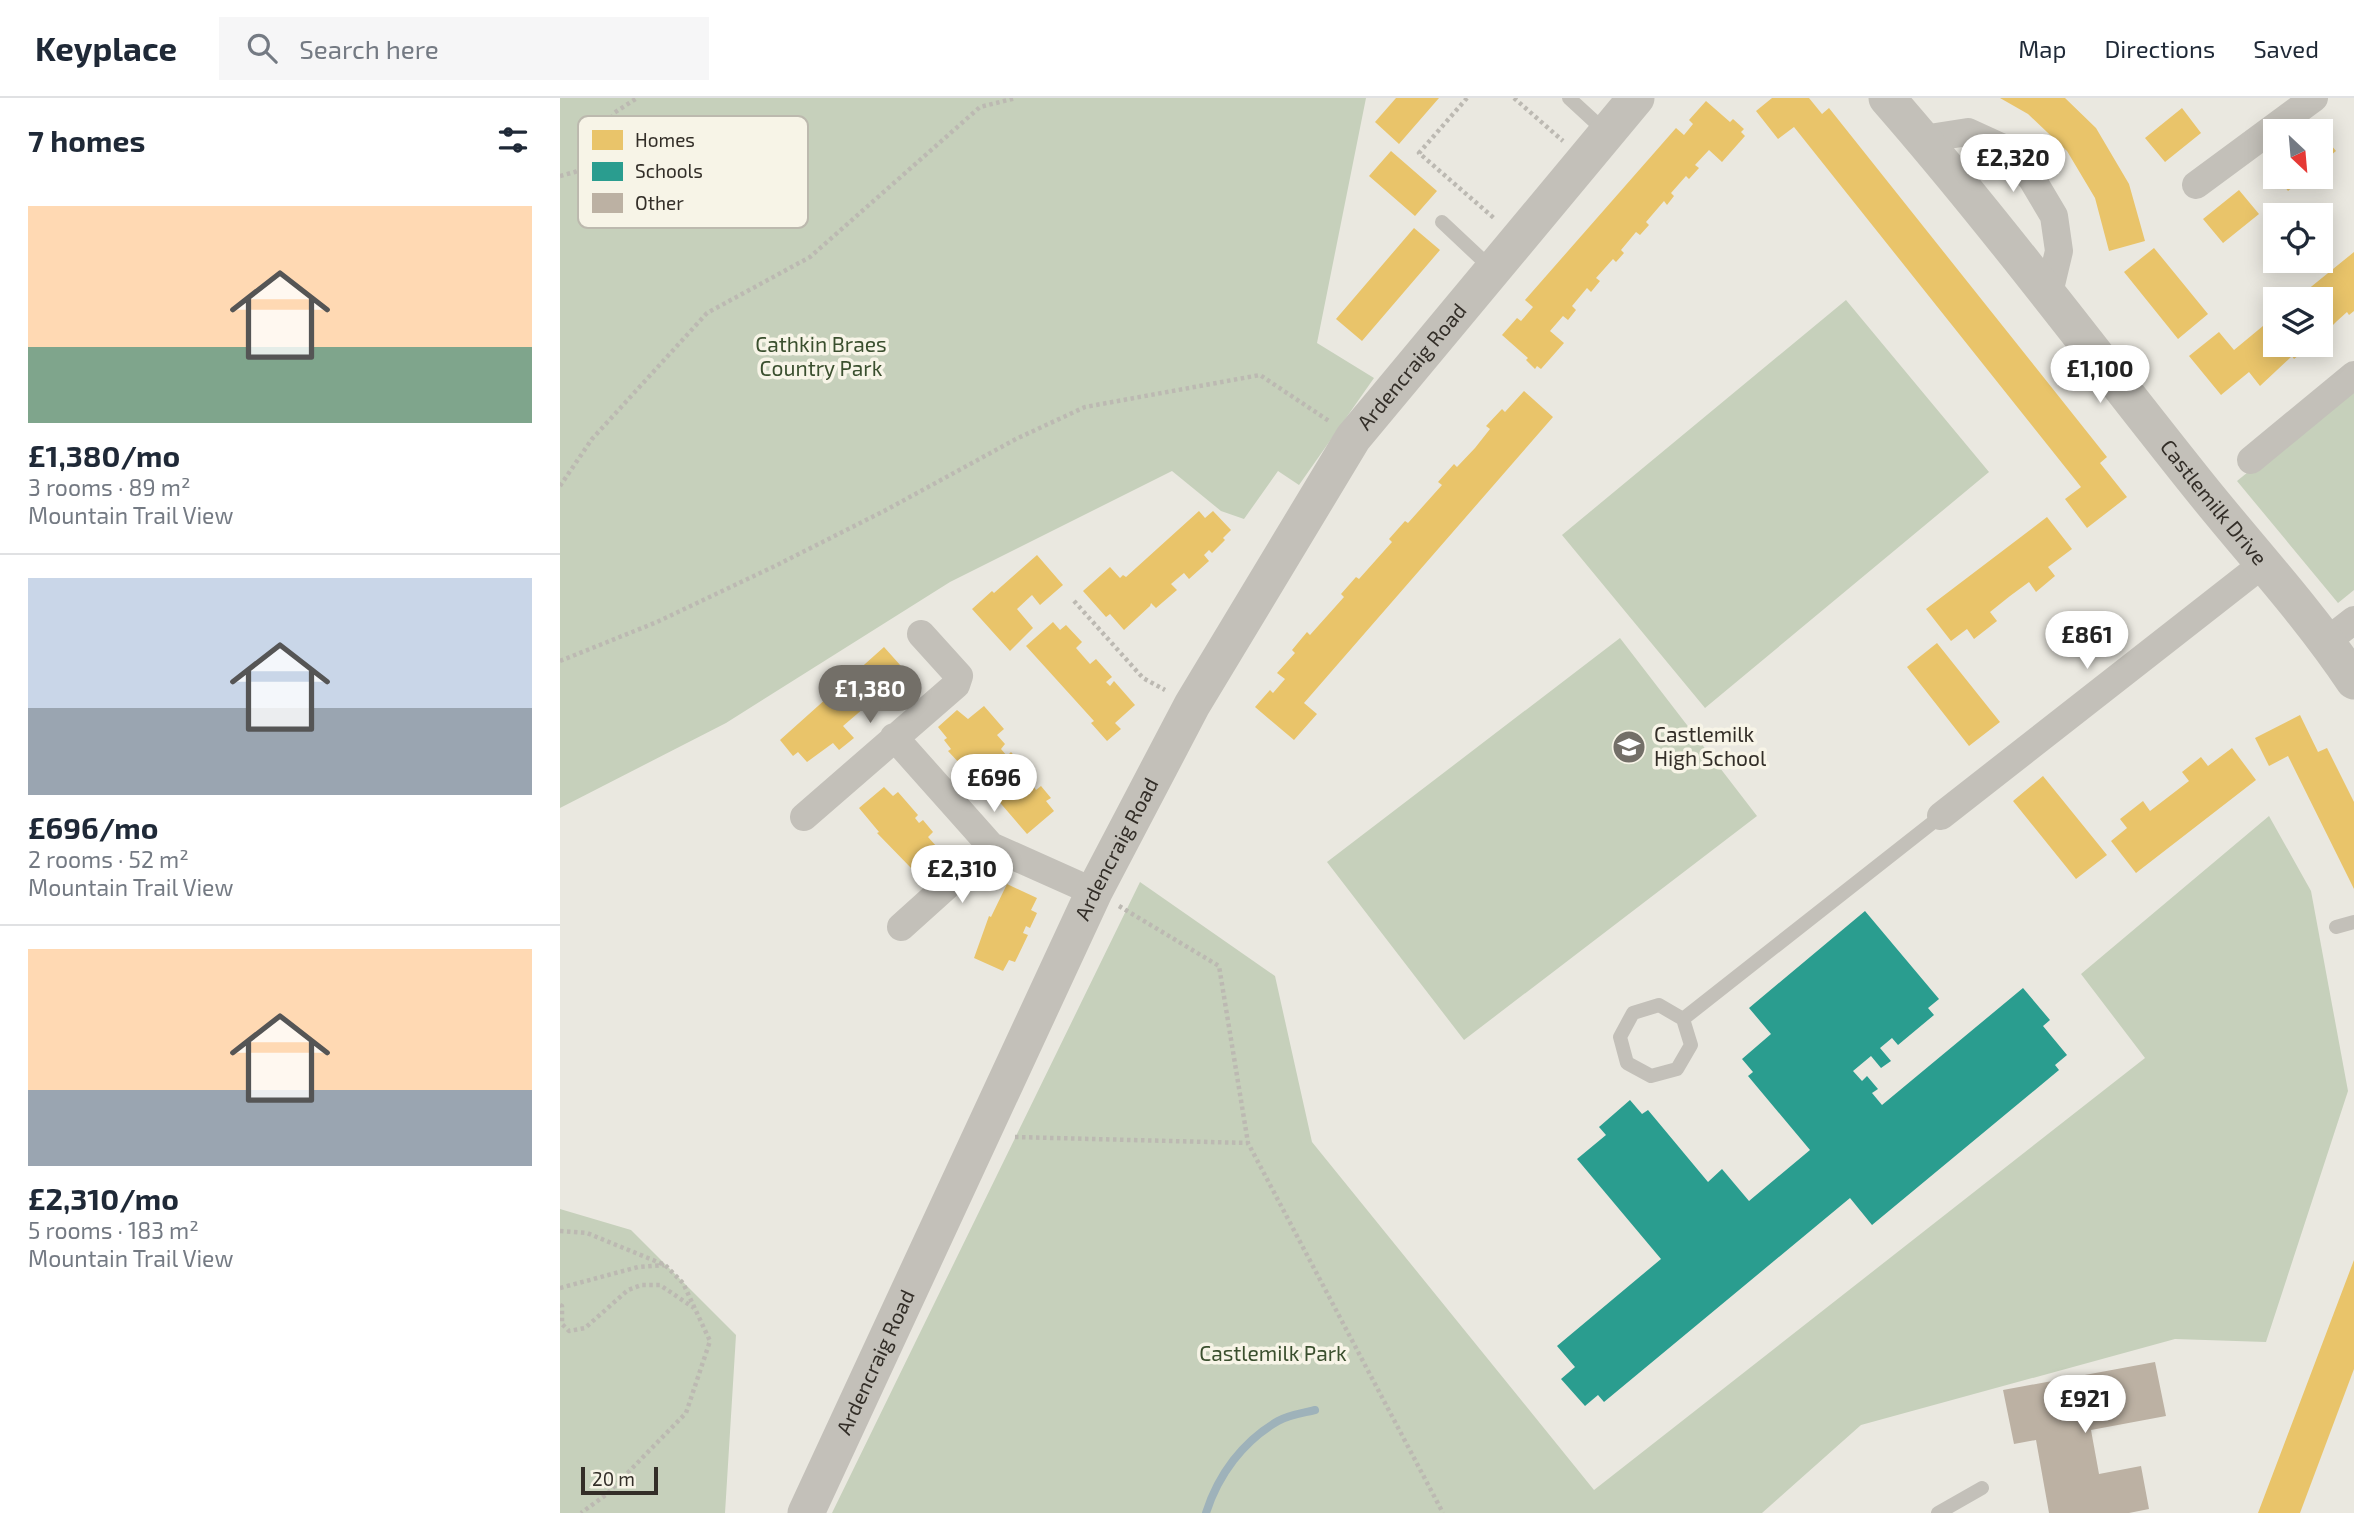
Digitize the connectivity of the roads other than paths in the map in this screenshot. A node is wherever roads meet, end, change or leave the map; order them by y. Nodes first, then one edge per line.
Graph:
1 (1569, 98) edge
2 (1636, 98) edge
3 (1886, 98) edge
4 (2314, 98) edge
5 (1923, 139) junction
6 (1596, 147) junction
7 (2196, 185) dead end
8 (1442, 222) dead end
9 (1492, 269) junction
10 (2049, 293) junction
11 (2354, 375) edge
12 (2251, 460) dead end
13 (2263, 564) junction
14 (2341, 631) edge
15 (921, 634) dead end
16 (2354, 681) edge
17 (894, 737) junction
18 (1941, 816) joint
19 (804, 817) dead end
20 (991, 846) junction
21 (1094, 892) junction
22 (2354, 922) edge
23 (901, 927) dead end
24 (2336, 927) dead end
25 (1683, 1019) junction
26 (1982, 1488) dead end
27 (806, 1513) edge
28 (1938, 1513) edge

1 - 6 lane
2 - 6 street, Ardencraig Road
3 - 5 street, Castlemilk Drive
4 - 7 street
5 - 10 street, Castlemilk Drive
5 - 10 street
6 - 9 street, Ardencraig Road
8 - 9 lane
9 - 21 street, Ardencraig Road
10 - 13 street, Castlemilk Drive
11 - 12 street
13 - 14 street, Castlemilk Drive
13 - 18 street
14 - 16 street, Castlemilk Drive
15 - 17 street
17 - 19 street
17 - 20 street
18 - 25 lane
20 - 21 street
20 - 23 street
21 - 27 street, Ardencraig Road
22 - 24 lane
25 - 25 lane
26 - 28 lane

